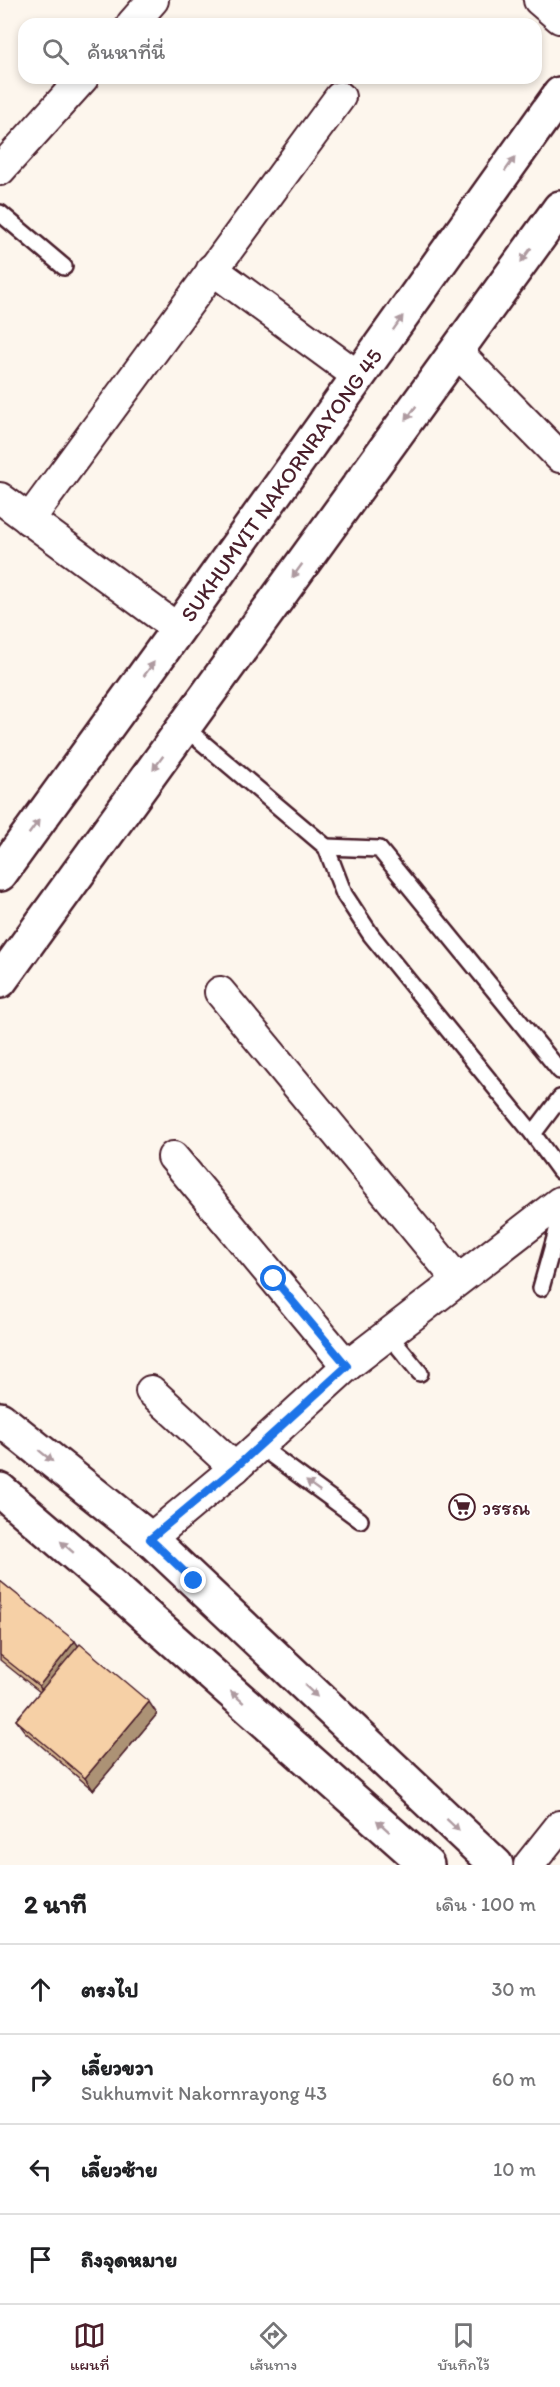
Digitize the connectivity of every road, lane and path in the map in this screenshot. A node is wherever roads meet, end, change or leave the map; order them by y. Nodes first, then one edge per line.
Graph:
1 (153, 0) edge
2 (539, 0) edge
3 (137, 18) edge
4 (560, 18) edge
5 (78, 84) edge
6 (560, 94) edge
7 (340, 97) dead end
8 (0, 170) edge
9 (560, 208) edge
10 (0, 213) edge
11 (64, 267) dead end
12 (212, 269) junction
13 (456, 351) junction
14 (359, 377) junction
15 (560, 458) edge
16 (0, 498) edge
17 (29, 520) junction
18 (178, 629) junction
19 (184, 727) junction
20 (326, 847) junction
21 (0, 874) edge
22 (0, 981) edge
23 (220, 992) dead end
24 (560, 1071) edge
25 (560, 1098) edge
26 (533, 1134) junction
27 (172, 1157) dead end
28 (560, 1171) edge
29 (559, 1211) edge
30 (457, 1280) junction
31 (541, 1288) dead end
32 (388, 1334) junction
33 (347, 1366) junction
34 (420, 1373) dead end
35 (151, 1391) dead end
36 (0, 1419) edge
37 (258, 1445) junction
38 (235, 1468) junction
39 (0, 1490) edge
40 (360, 1520) dead end
41 (150, 1539) junction
42 (560, 1826) edge
43 (426, 1865) edge
44 (496, 1865) edge
45 (529, 1865) edge

1 - 3 street
2 - 4 street
5 - 8 street
14 -> 6 main road, SUKHUMVIT NAKORNRAYONG 45
7 - 12 street
9 -> 13 main road
10 - 11 lane
12 - 14 street
12 - 17 street
13 - 15 street
13 -> 19 main road
14 - 18 main road, SUKHUMVIT NAKORNRAYONG 45
16 - 17 street
17 - 18 street
21 -> 18 main road, SUKHUMVIT NAKORNRAYONG 45
19 - 20 lane
19 -> 22 main road
20 - 24 lane
20 - 26 lane
23 - 30 street
25 - 26 lane
26 - 28 lane
27 - 33 street
29 - 30 street
29 - 31 lane
30 - 32 street
32 - 33 street
32 - 34 lane
33 - 37 street
35 - 38 street
36 -> 41 main road
37 - 38 street
40 -> 37 lane
38 - 41 street
43 -> 39 main road
41 -> 44 main road
42 - 45 street

